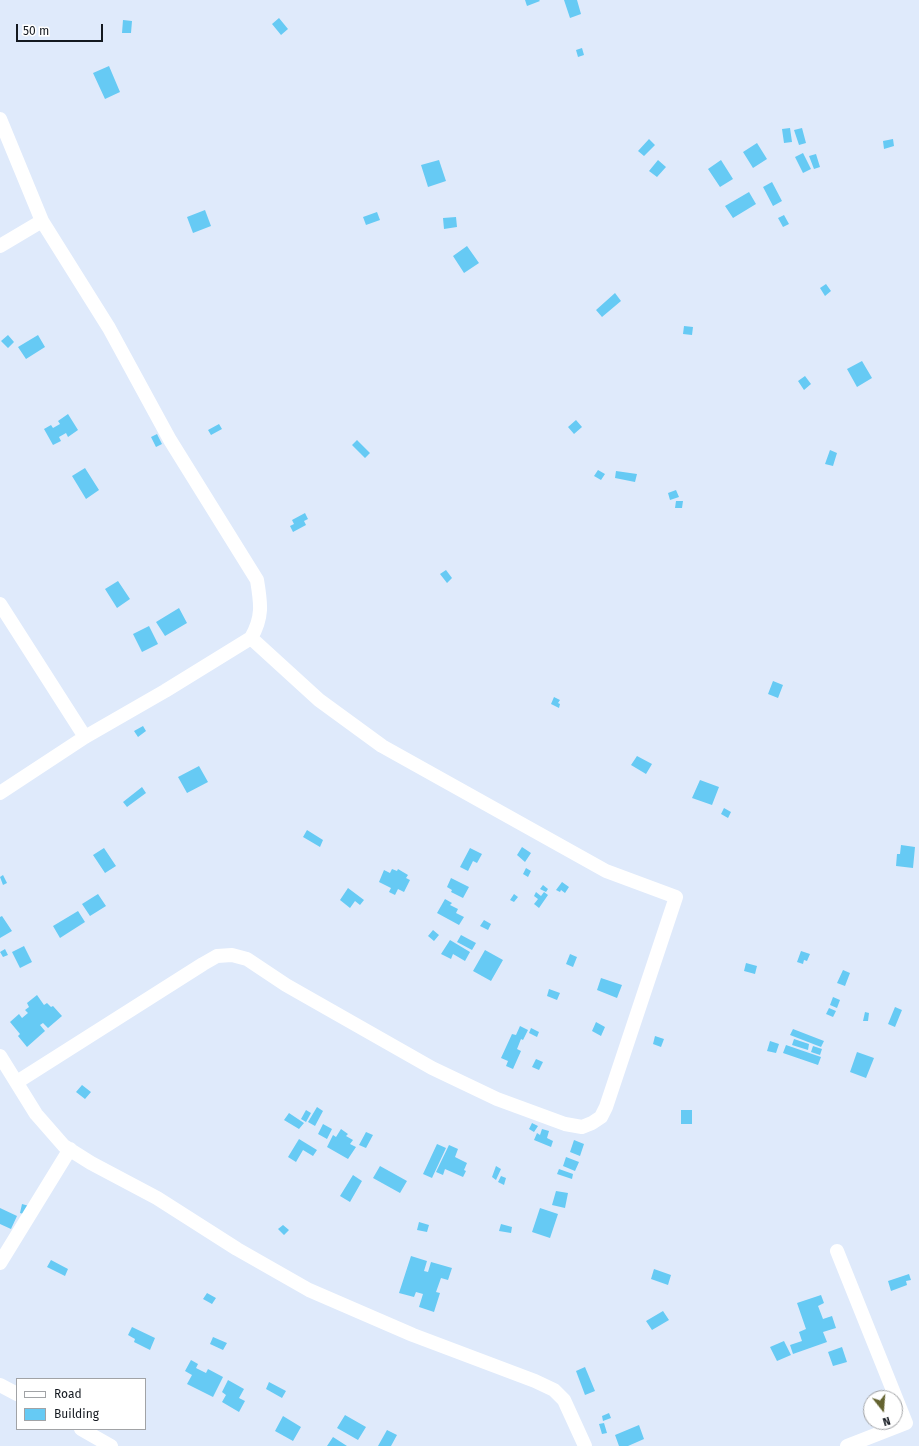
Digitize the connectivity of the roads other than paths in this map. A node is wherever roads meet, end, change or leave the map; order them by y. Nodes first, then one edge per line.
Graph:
1 (0, 119) edge
2 (42, 221) junction
3 (0, 246) edge
4 (0, 604) edge
5 (251, 638) junction
6 (85, 737) junction
7 (0, 793) edge
8 (0, 1056) edge
9 (17, 1082) junction
10 (70, 1149) junction
11 (837, 1251) dead end
12 (0, 1263) edge
13 (0, 1385) edge
14 (16, 1393) edge
15 (82, 1430) edge
16 (111, 1446) edge
17 (585, 1446) edge
18 (847, 1446) edge

1 - 2 street
2 - 3 street
2 - 5 street
4 - 6 street
5 - 6 street
5 - 9 street
6 - 7 street
8 - 9 street
9 - 10 street
10 - 12 street
10 - 17 street
11 - 18 street
13 - 14 street
15 - 16 street

